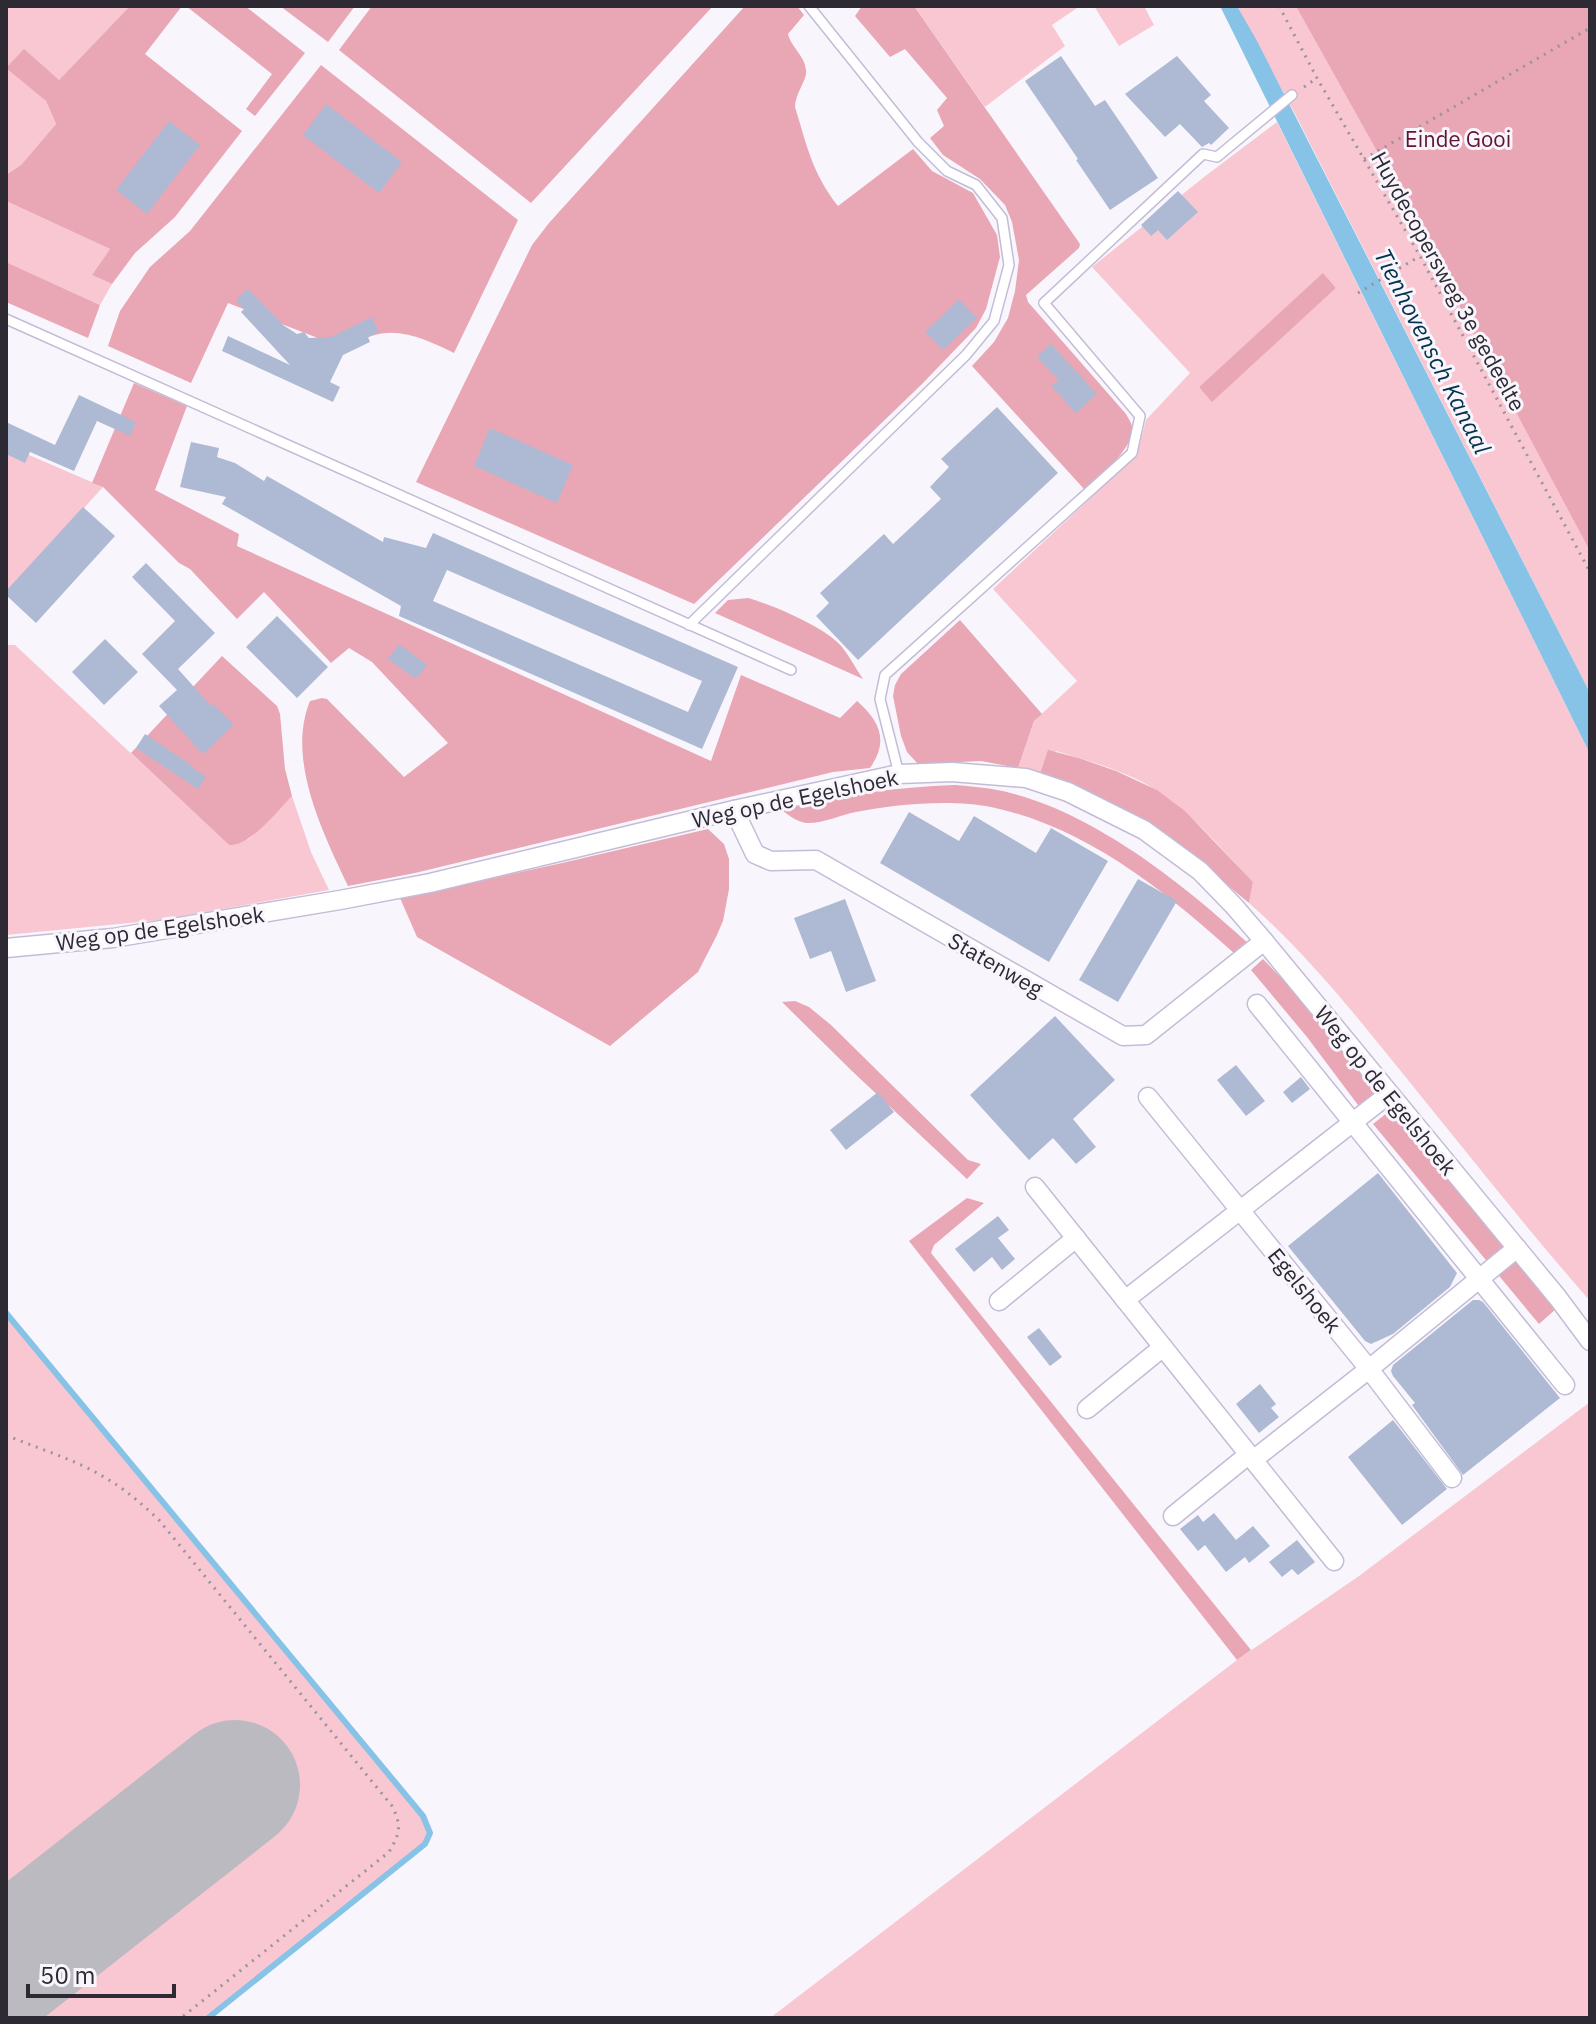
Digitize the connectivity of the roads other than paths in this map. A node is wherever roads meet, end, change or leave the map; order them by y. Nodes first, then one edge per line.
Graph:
1 (809, 6) edge
2 (1292, 95) dead end
3 (6, 319) edge
4 (689, 625) junction
5 (791, 670) dead end
6 (899, 774) junction
7 (734, 810) junction
8 (1264, 941) junction
9 (6, 948) edge
10 (1257, 1004) dead end
11 (1389, 1094) junction
12 (1148, 1097) dead end
13 (1353, 1123) junction
14 (1035, 1187) dead end
15 (1240, 1210) junction
16 (1076, 1238) junction
17 (1517, 1248) junction
18 (1479, 1278) junction
19 (1125, 1300) junction
20 (999, 1301) dead end
21 (1590, 1341) edge
22 (1163, 1347) junction
23 (1369, 1369) junction
24 (1565, 1385) dead end
25 (1087, 1409) dead end
26 (1250, 1457) junction
27 (1452, 1478) dead end
28 (1173, 1516) dead end
29 (1334, 1561) dead end

1 - 4 lane
2 - 6 lane
3 - 4 lane
4 - 5 lane
6 - 7 street, Weg op de Egelshoek
6 - 8 street, Weg op de Egelshoek
7 - 8 street, Statenweg
7 - 9 street, Weg op de Egelshoek
8 - 11 street, Weg op de Egelshoek
10 - 13 street
11 - 13 street
11 - 17 street, Weg op de Egelshoek
12 - 15 street, Egelshoek
13 - 15 street
13 - 18 street
14 - 16 street
15 - 19 street
15 - 23 street, Egelshoek
16 - 19 street
16 - 20 street
17 - 18 street
17 - 21 street, Weg op de Egelshoek
18 - 23 street
18 - 24 street
19 - 22 street
22 - 25 street
22 - 26 street
23 - 26 street
23 - 27 street, Egelshoek
26 - 28 street
26 - 29 street

